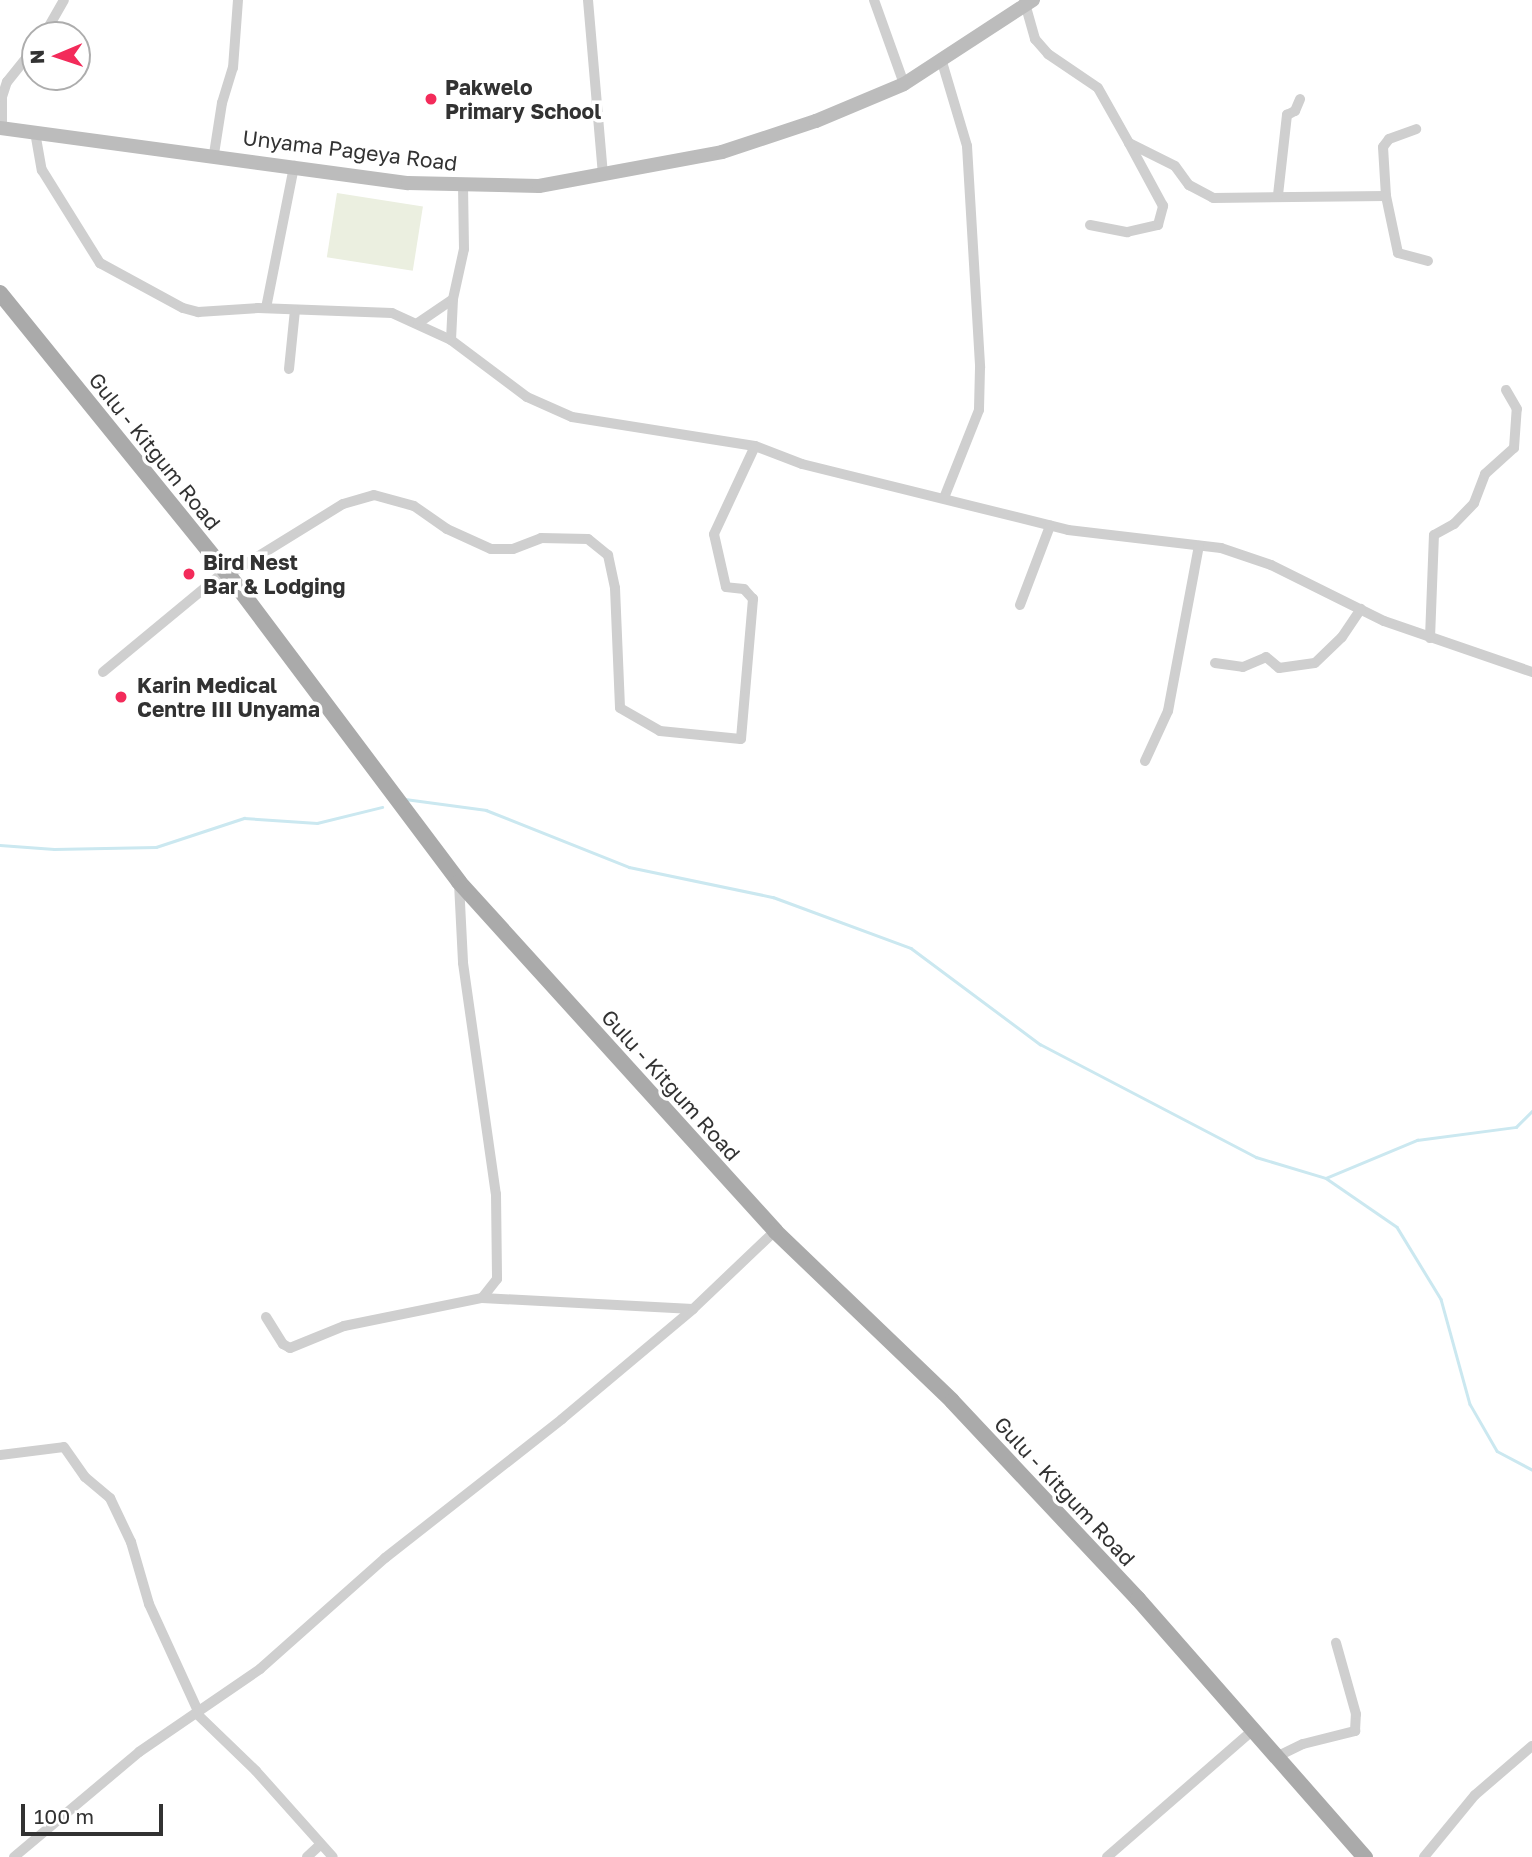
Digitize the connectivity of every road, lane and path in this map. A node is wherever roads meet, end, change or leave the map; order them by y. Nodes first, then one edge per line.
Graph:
1 (64, 0) edge
2 (238, 0) edge
3 (588, 0) edge
4 (874, 0) edge
5 (1027, 2) edge
6 (52, 21) edge
7 (943, 62) junction
8 (21, 64) edge
9 (904, 84) junction
10 (1300, 99) dead end
11 (1, 128) edge
12 (1416, 129) dead end
13 (36, 132) junction
14 (1129, 144) junction
15 (214, 154) junction
16 (294, 166) junction
17 (603, 174) junction
18 (463, 186) junction
19 (1278, 195) junction
20 (1386, 196) junction
21 (1090, 225) dead end
22 (1429, 261) dead end
23 (0, 293) edge
24 (453, 299) junction
25 (266, 309) junction
26 (295, 310) junction
27 (418, 323) junction
28 (452, 340) junction
29 (289, 369) dead end
30 (1506, 390) dead end
31 (755, 446) junction
32 (944, 498) junction
33 (1050, 527) junction
34 (1199, 546) junction
35 (226, 573) junction
36 (1020, 605) dead end
37 (1360, 609) junction
38 (1430, 638) junction
39 (1215, 663) dead end
40 (103, 672) dead end
41 (1532, 672) edge
42 (1145, 761) dead end
43 (459, 882) junction
44 (775, 1231) junction
45 (482, 1298) junction
46 (693, 1309) junction
47 (266, 1317) dead end
48 (0, 1455) edge
49 (1336, 1643) dead end
50 (198, 1714) junction
51 (1252, 1731) junction
52 (1532, 1746) edge
53 (1274, 1758) junction
54 (320, 1845) junction
55 (15, 1857) edge
56 (307, 1857) edge
57 (332, 1857) edge
58 (1107, 1857) edge
59 (1365, 1857) edge
60 (1424, 1857) edge

1 - 6 street
2 - 15 street
3 - 17 street
4 - 9 street
5 - 7 street, Unyama Pageya Road
5 - 14 street
7 - 9 street, Unyama Pageya Road
7 - 32 street
8 - 11 street
9 - 17 street, Unyama Pageya Road
10 - 19 street
11 - 13 street, Unyama Pageya Road
12 - 20 street
13 - 15 street, Unyama Pageya Road
13 - 25 street
14 - 19 street
14 - 21 street
15 - 16 street, Unyama Pageya Road
16 - 18 street, Unyama Pageya Road
16 - 25 street
17 - 18 street, Unyama Pageya Road
18 - 24 street
19 - 20 street
20 - 22 street
23 - 35 main road, Gulu - Kitgum Road
24 - 27 street
24 - 28 street
25 - 26 street
26 - 27 street
26 - 29 street
27 - 28 street
28 - 31 street
30 - 38 street
31 - 32 street
31 - 35 street
32 - 33 street
33 - 34 street
33 - 36 street
34 - 37 street
34 - 42 street
35 - 40 street
35 - 43 main road, Gulu - Kitgum Road
37 - 38 street
37 - 39 street
38 - 41 street
43 - 44 main road, Gulu - Kitgum Road
43 - 45 street
44 - 46 street
44 - 51 main road, Gulu - Kitgum Road
45 - 46 street
45 - 47 street
46 - 50 street
48 - 50 street
49 - 53 street
50 - 54 street
50 - 55 street
51 - 53 main road, Gulu - Kitgum Road
51 - 58 street
52 - 60 street
53 - 59 main road, Gulu - Kitgum Road
54 - 56 street
54 - 57 street

